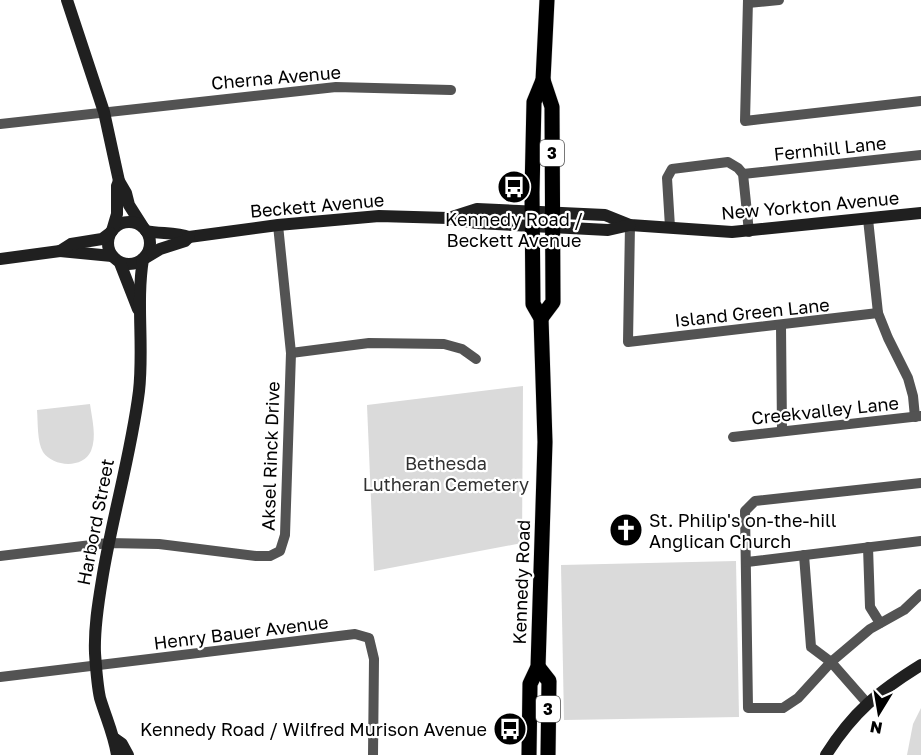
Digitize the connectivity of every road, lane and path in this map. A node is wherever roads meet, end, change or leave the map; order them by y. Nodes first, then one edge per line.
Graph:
1 (67, 0) edge
2 (547, 0) edge
3 (779, 0) edge
4 (748, 2) edge
5 (543, 80) junction
6 (451, 90) dead end
7 (921, 101) edge
8 (104, 112) junction
9 (0, 124) edge
10 (921, 155) edge
11 (742, 174) junction
12 (119, 181) junction
13 (921, 213) edge
14 (532, 219) junction
15 (868, 219) junction
16 (553, 220) junction
17 (279, 225) junction
18 (630, 225) junction
19 (670, 227) junction
20 (145, 229) junction
21 (111, 232) junction
22 (749, 232) junction
23 (189, 237) junction
24 (60, 251) junction
25 (0, 259) edge
26 (144, 259) junction
27 (116, 260) junction
28 (139, 310) junction
29 (878, 313) junction
30 (541, 318) junction
31 (782, 326) junction
32 (291, 352) junction
33 (476, 359) dead end
34 (918, 417) edge
35 (782, 431) junction
36 (733, 437) dead end
37 (921, 483) edge
38 (921, 541) edge
39 (108, 543) junction
40 (868, 547) junction
41 (804, 555) junction
42 (0, 556) edge
43 (747, 562) junction
44 (921, 594) edge
45 (880, 623) junction
46 (831, 662) junction
47 (921, 665) edge
48 (96, 666) junction
49 (538, 666) junction
50 (0, 677) edge
51 (867, 703) junction
52 (115, 739) junction
53 (117, 755) edge
54 (128, 755) edge
55 (373, 755) edge
56 (529, 755) edge
57 (548, 755) edge
58 (826, 755) edge

1 - 8 street
2 - 5 main road, Kennedy Road / 3
3 - 4 street
4 - 7 street
5 - 14 main road, Kennedy Road / 3
5 - 16 main road, Kennedy Road / 3
6 - 8 street, Cherna Avenue
8 - 9 street, Cherna Avenue
8 - 12 street
10 - 11 street, Fernhill Lane
11 - 19 street, Fernhill Lane
11 - 22 street
12 - 20 street
12 - 21 street
13 - 15 street, New Yorkton Avenue
14 - 16 street, New Yorkton Avenue
14 - 17 street, Beckett Avenue
14 - 30 main road, Kennedy Road / 3
15 - 22 street, New Yorkton Avenue
15 - 29 street
16 - 18 street, New Yorkton Avenue
16 - 30 main road, Kennedy Road / 3
17 - 23 street, Beckett Avenue
17 - 32 street, Aksel Rinck Drive
18 - 19 street, New Yorkton Avenue
18 - 31 street, Island Green Lane
19 - 22 street, New Yorkton Avenue
20 - 21 street
20 - 23 street, Beckett Avenue
20 - 26 street
21 - 24 street
21 - 27 street
23 - 26 street, Beckett Avenue
24 - 25 street
24 - 27 street
26 - 27 street
26 - 28 street, Harbord Street
27 - 28 street, Harbord Street
28 - 39 street, Harbord Street
29 - 31 street, Island Green Lane
29 - 34 street
30 - 49 main road, Kennedy Road / 3
31 - 35 street
32 - 33 street
32 - 39 street, Aksel Rinck Drive
34 - 35 street, Creekvalley Lane
35 - 36 street, Creekvalley Lane
37 - 43 street
38 - 40 street
39 - 42 street
39 - 48 street, Harbord Street
40 - 41 street
40 - 45 street
41 - 43 street
41 - 46 street
43 - 46 street
44 - 45 street
45 - 46 street
46 - 51 street
47 - 51 street
48 - 50 street, Henry Bauer Avenue
48 - 52 street, Harbord Street
48 - 55 street, Henry Bauer Avenue
49 - 56 main road, Kennedy Road / 3
49 - 57 main road, Kennedy Road / 3
51 - 58 street
52 - 53 street, Harbord Street
52 - 54 street, Harbord Street

